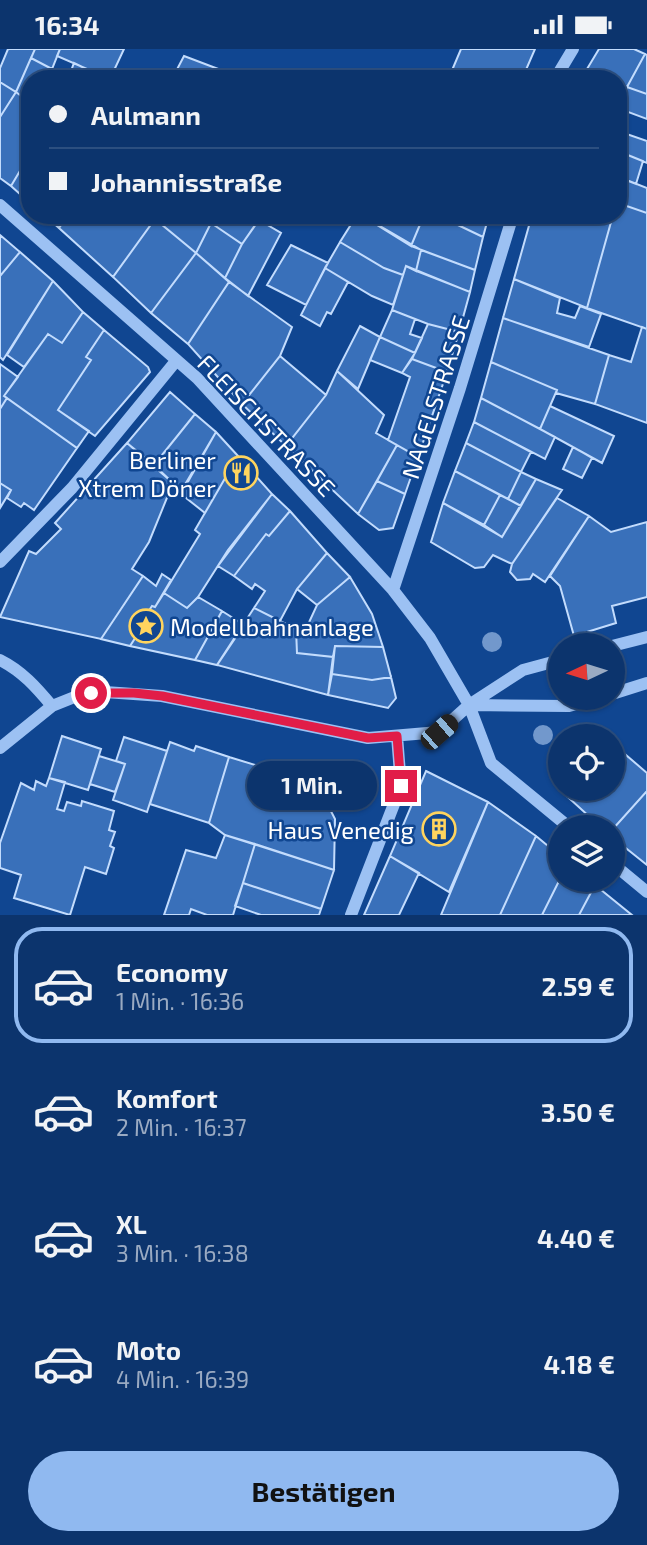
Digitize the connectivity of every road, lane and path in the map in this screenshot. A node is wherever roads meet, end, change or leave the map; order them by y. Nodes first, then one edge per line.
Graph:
1 (573, 49) edge
2 (560, 70) edge
3 (0, 205) edge
4 (21, 224) edge
5 (21, 224) edge
6 (510, 224) edge
7 (176, 361) junction
8 (0, 562) edge
9 (393, 590) junction
10 (647, 637) edge
11 (625, 643) edge
12 (0, 660) edge
13 (548, 663) edge
14 (647, 683) edge
15 (625, 690) edge
16 (469, 705) junction
17 (52, 706) junction
18 (548, 706) edge
19 (397, 736) junction
20 (0, 748) edge
21 (554, 815) edge
22 (625, 874) edge
23 (647, 892) edge
24 (351, 915) edge

1 - 2 street
3 - 5 street, FLEISCHSTRASSE
4 - 7 street, FLEISCHSTRASSE
6 - 9 street, NAGELSTRASSE
7 - 8 street
7 - 9 street, FLEISCHSTRASSE
9 - 16 street, FLEISCHSTRASSE
10 - 11 street
12 - 17 street
13 - 16 street
14 - 15 street
16 - 18 street
16 - 19 street
16 - 21 street, FLEISCHSTRASSE
17 - 19 street
17 - 20 street
19 - 24 street
22 - 23 street

